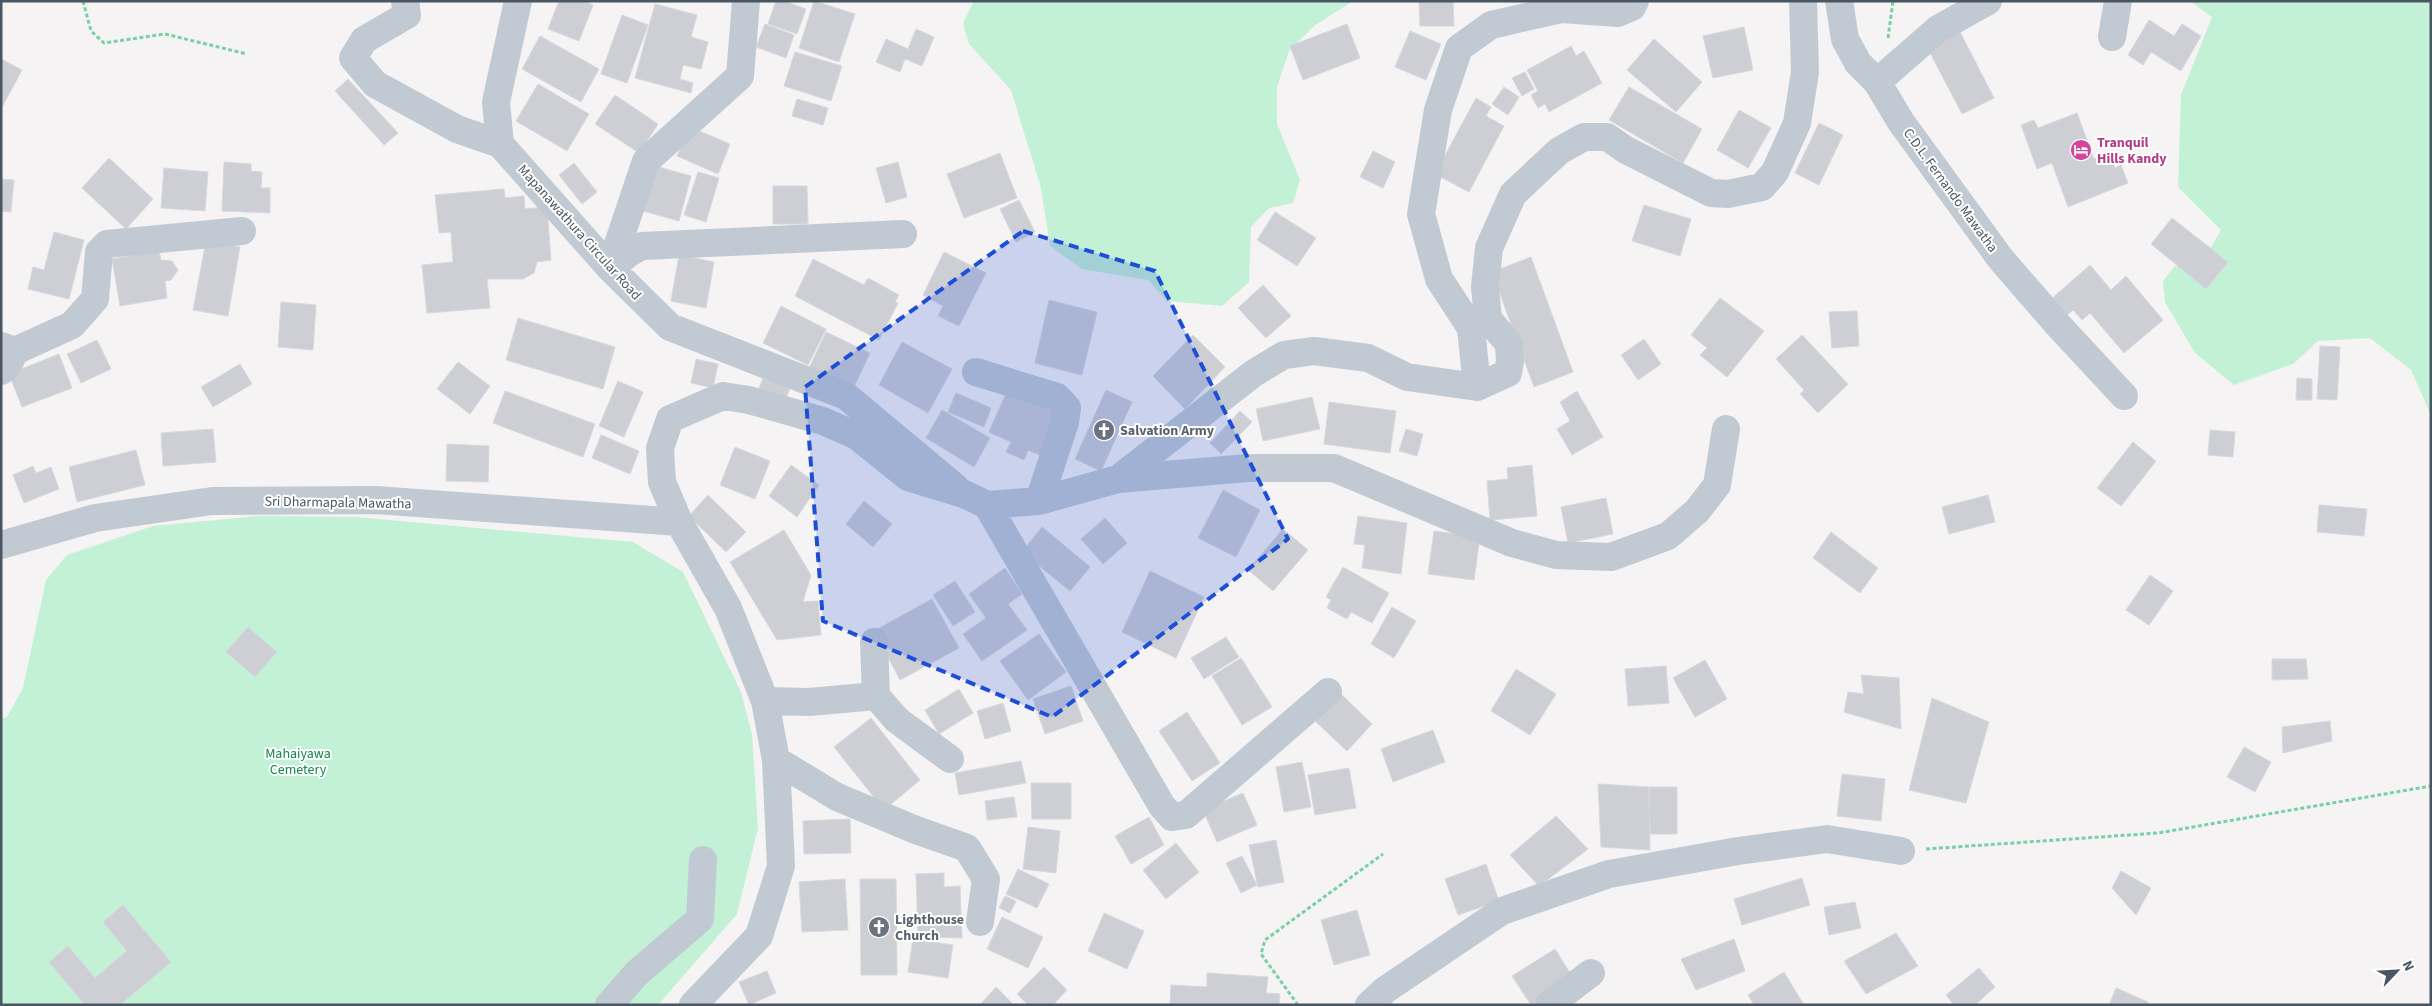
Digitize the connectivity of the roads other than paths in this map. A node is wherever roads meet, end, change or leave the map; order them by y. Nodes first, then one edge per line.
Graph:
1 (404, 1) edge
2 (518, 1) edge
3 (746, 1) edge
4 (1635, 1) edge
5 (1803, 1) edge
6 (1839, 1) edge
7 (1988, 1) edge
8 (2118, 1) edge
9 (2112, 37) dead end
10 (1877, 82) junction
11 (500, 144) junction
12 (242, 231) dead end
13 (903, 234) dead end
14 (610, 268) junction
15 (6, 356) edge
16 (976, 372) dead end
17 (1478, 388) junction
18 (2124, 396) dead end
19 (1726, 429) dead end
20 (1118, 479) junction
21 (975, 500) junction
22 (1039, 501) junction
23 (679, 522) junction
24 (1, 545) edge
25 (874, 642) dead end
26 (1328, 692) dead end
27 (876, 696) junction
28 (765, 701) junction
29 (950, 759) dead end
30 (776, 760) junction
31 (1901, 851) road end
32 (703, 860) dead end
33 (980, 922) dead end
34 (1591, 973) dead end
35 (609, 1005) edge
36 (693, 1005) edge
37 (1369, 1005) edge
38 (1549, 1005) edge

1 - 11 street
2 - 11 street
3 - 14 street
4 - 17 street
5 - 17 street
6 - 10 street, C.D.L. Fernando Mawatha
7 - 10 street
8 - 9 street
10 - 18 street, C.D.L. Fernando Mawatha
11 - 14 street, Mapanawathura Circular Road
12 - 15 street
13 - 14 street
14 - 21 street, Mapanawathura Circular Road
16 - 22 street
17 - 20 street
19 - 20 street
20 - 22 street
21 - 22 street
21 - 23 street
21 - 26 street, Mapanawathura Circular Road
23 - 24 street, Sri Dharmapala Mawatha
23 - 28 street
25 - 27 street
27 - 28 street
27 - 29 street
28 - 30 street
30 - 33 street
30 - 36 street
31 - 37 street
32 - 35 street
34 - 38 street

